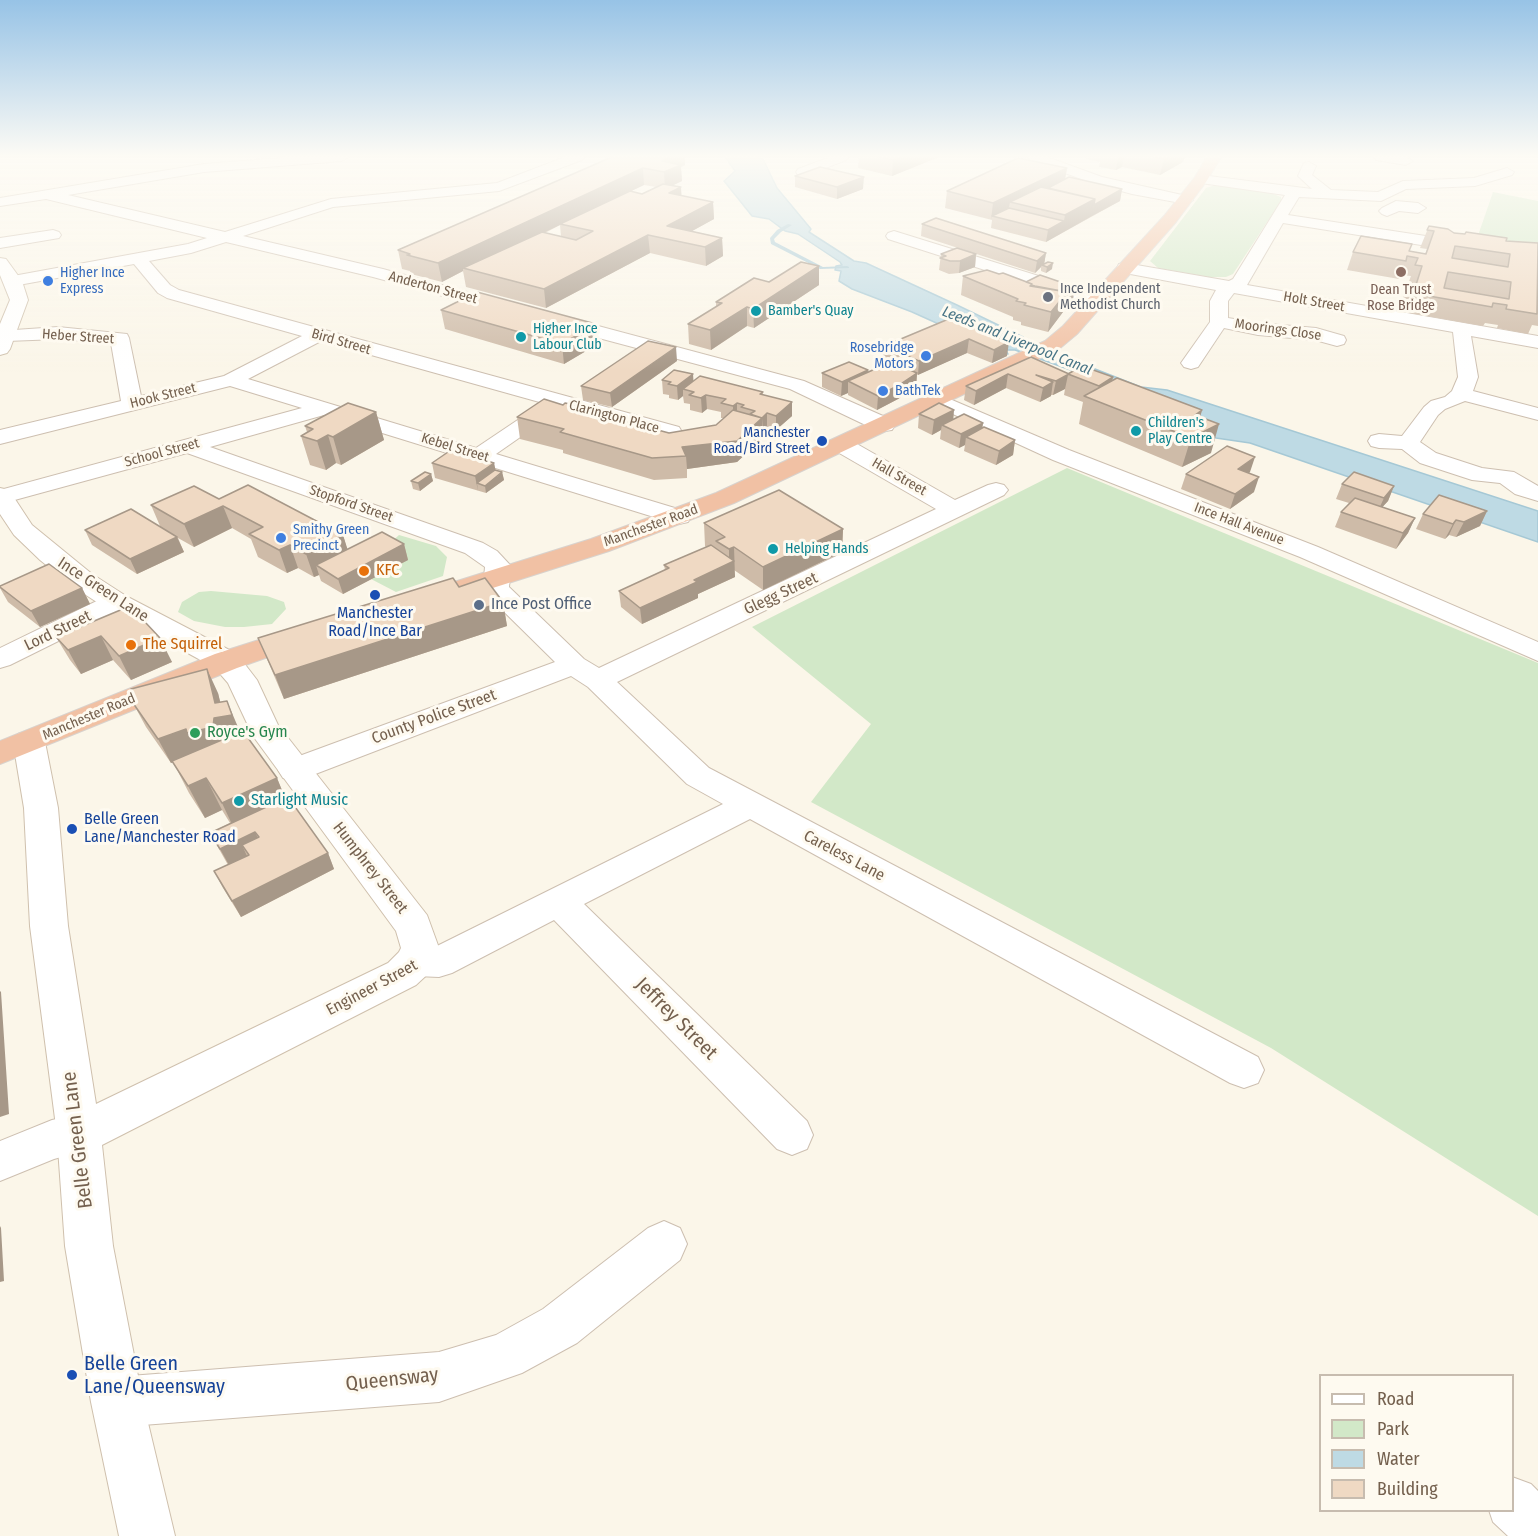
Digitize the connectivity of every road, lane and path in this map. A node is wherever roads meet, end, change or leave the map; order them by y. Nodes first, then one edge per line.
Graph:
1 (189, 229) edge
2 (250, 229) edge
3 (1160, 229) edge
4 (1272, 229) edge
5 (1347, 229) edge
6 (53, 235) dead end
7 (894, 236) dead end
8 (224, 237) junction
9 (0, 243) edge
10 (1471, 248) edge
11 (138, 258) junction
12 (0, 263) edge
13 (1125, 268) junction
14 (13, 282) junction
15 (1232, 287) junction
16 (1097, 300) junction
17 (1219, 322) junction
18 (1462, 328) junction
19 (318, 335) junction
20 (4, 342) edge
21 (1538, 342) edge
22 (1358, 345) dead end
23 (1169, 359) dead end
24 (231, 380) junction
25 (584, 385) edge
26 (1461, 394) junction
27 (938, 400) junction
28 (558, 402) junction
29 (132, 404) junction
30 (323, 409) junction
31 (1538, 414) edge
32 (884, 425) junction
33 (676, 435) edge
34 (0, 437) edge
35 (1379, 441) dead end
36 (1408, 443) junction
37 (842, 445) junction
38 (188, 446) junction
39 (480, 455) junction
40 (996, 490) dead end
41 (1538, 494) edge
42 (0, 496) edge
43 (955, 510) junction
44 (679, 517) junction
45 (497, 578) junction
46 (419, 601) edge
47 (116, 602) junction
48 (330, 627) edge
49 (1538, 652) edge
50 (0, 658) edge
51 (226, 661) junction
52 (586, 673) junction
53 (15, 747) edge
54 (294, 770) junction
55 (749, 805) junction
56 (560, 903) junction
57 (416, 961) junction
58 (1244, 1070) dead end
59 (79, 1134) junction
60 (792, 1135) dead end
61 (0, 1161) edge
62 (664, 1244) dead end
63 (117, 1402) junction
64 (1514, 1505) edge
65 (1538, 1527) edge
66 (147, 1536) edge

1 - 8 street, Anderton Street
2 - 8 street
3 - 13 highway, Manchester Road
4 - 15 street, Moorings Close
5 - 10 street
6 - 9 street
7 - 16 street
8 - 11 street
8 - 32 street, Anderton Street
11 - 14 street
11 - 19 street, Bird Street
12 - 14 street
13 - 15 street, Holt Street
13 - 16 highway, Manchester Road
14 - 20 street
15 - 17 street, Moorings Close
15 - 18 street, Holt Street
16 - 27 highway, Manchester Road
17 - 22 street, Moorings Close
17 - 23 street, Moorings Close
18 - 21 street, Holt Street
18 - 26 street
19 - 24 street, Hook Street
19 - 28 street, Bird Street
20 - 29 street, Heber Street
24 - 29 street, Hook Street
24 - 30 street, Kebel Street
25 - 28 street
26 - 31 street
26 - 36 street
27 - 32 highway, Manchester Road
27 - 49 street, Ince Hall Avenue
28 - 33 street, Clarington Place
28 - 39 street
29 - 34 street, Hook Street
30 - 38 street, School Street
30 - 39 street, Kebel Street
32 - 37 highway, Manchester Road
35 - 36 street
36 - 41 street
37 - 43 street, Hall Street
37 - 44 highway, Manchester Road
38 - 42 street, School Street
38 - 45 street, Stopford Street
39 - 44 street, Kebel Street
40 - 43 street, Glegg Street
42 - 47 street, Ince Green Lane
43 - 52 street, Glegg Street
44 - 45 highway, Manchester Road
45 - 46 highway, Manchester Road
45 - 52 street, Careless Lane
47 - 50 street, Lord Street
47 - 51 street, Ince Green Lane
48 - 51 highway, Manchester Road
51 - 53 highway, Manchester Road
51 - 54 street, Humphrey Street
52 - 54 street, County Police Street
52 - 55 street, Careless Lane
53 - 59 street, Belle Green Lane
54 - 57 street, Humphrey Street
55 - 56 street, Engineer Street
55 - 58 street, Careless Lane
56 - 57 street, Engineer Street
56 - 60 street, Jeffrey Street
57 - 59 street, Engineer Street
59 - 61 street
59 - 63 street, Belle Green Lane
62 - 63 street, Queensway
63 - 66 street, Belle Green Lane
64 - 65 street

